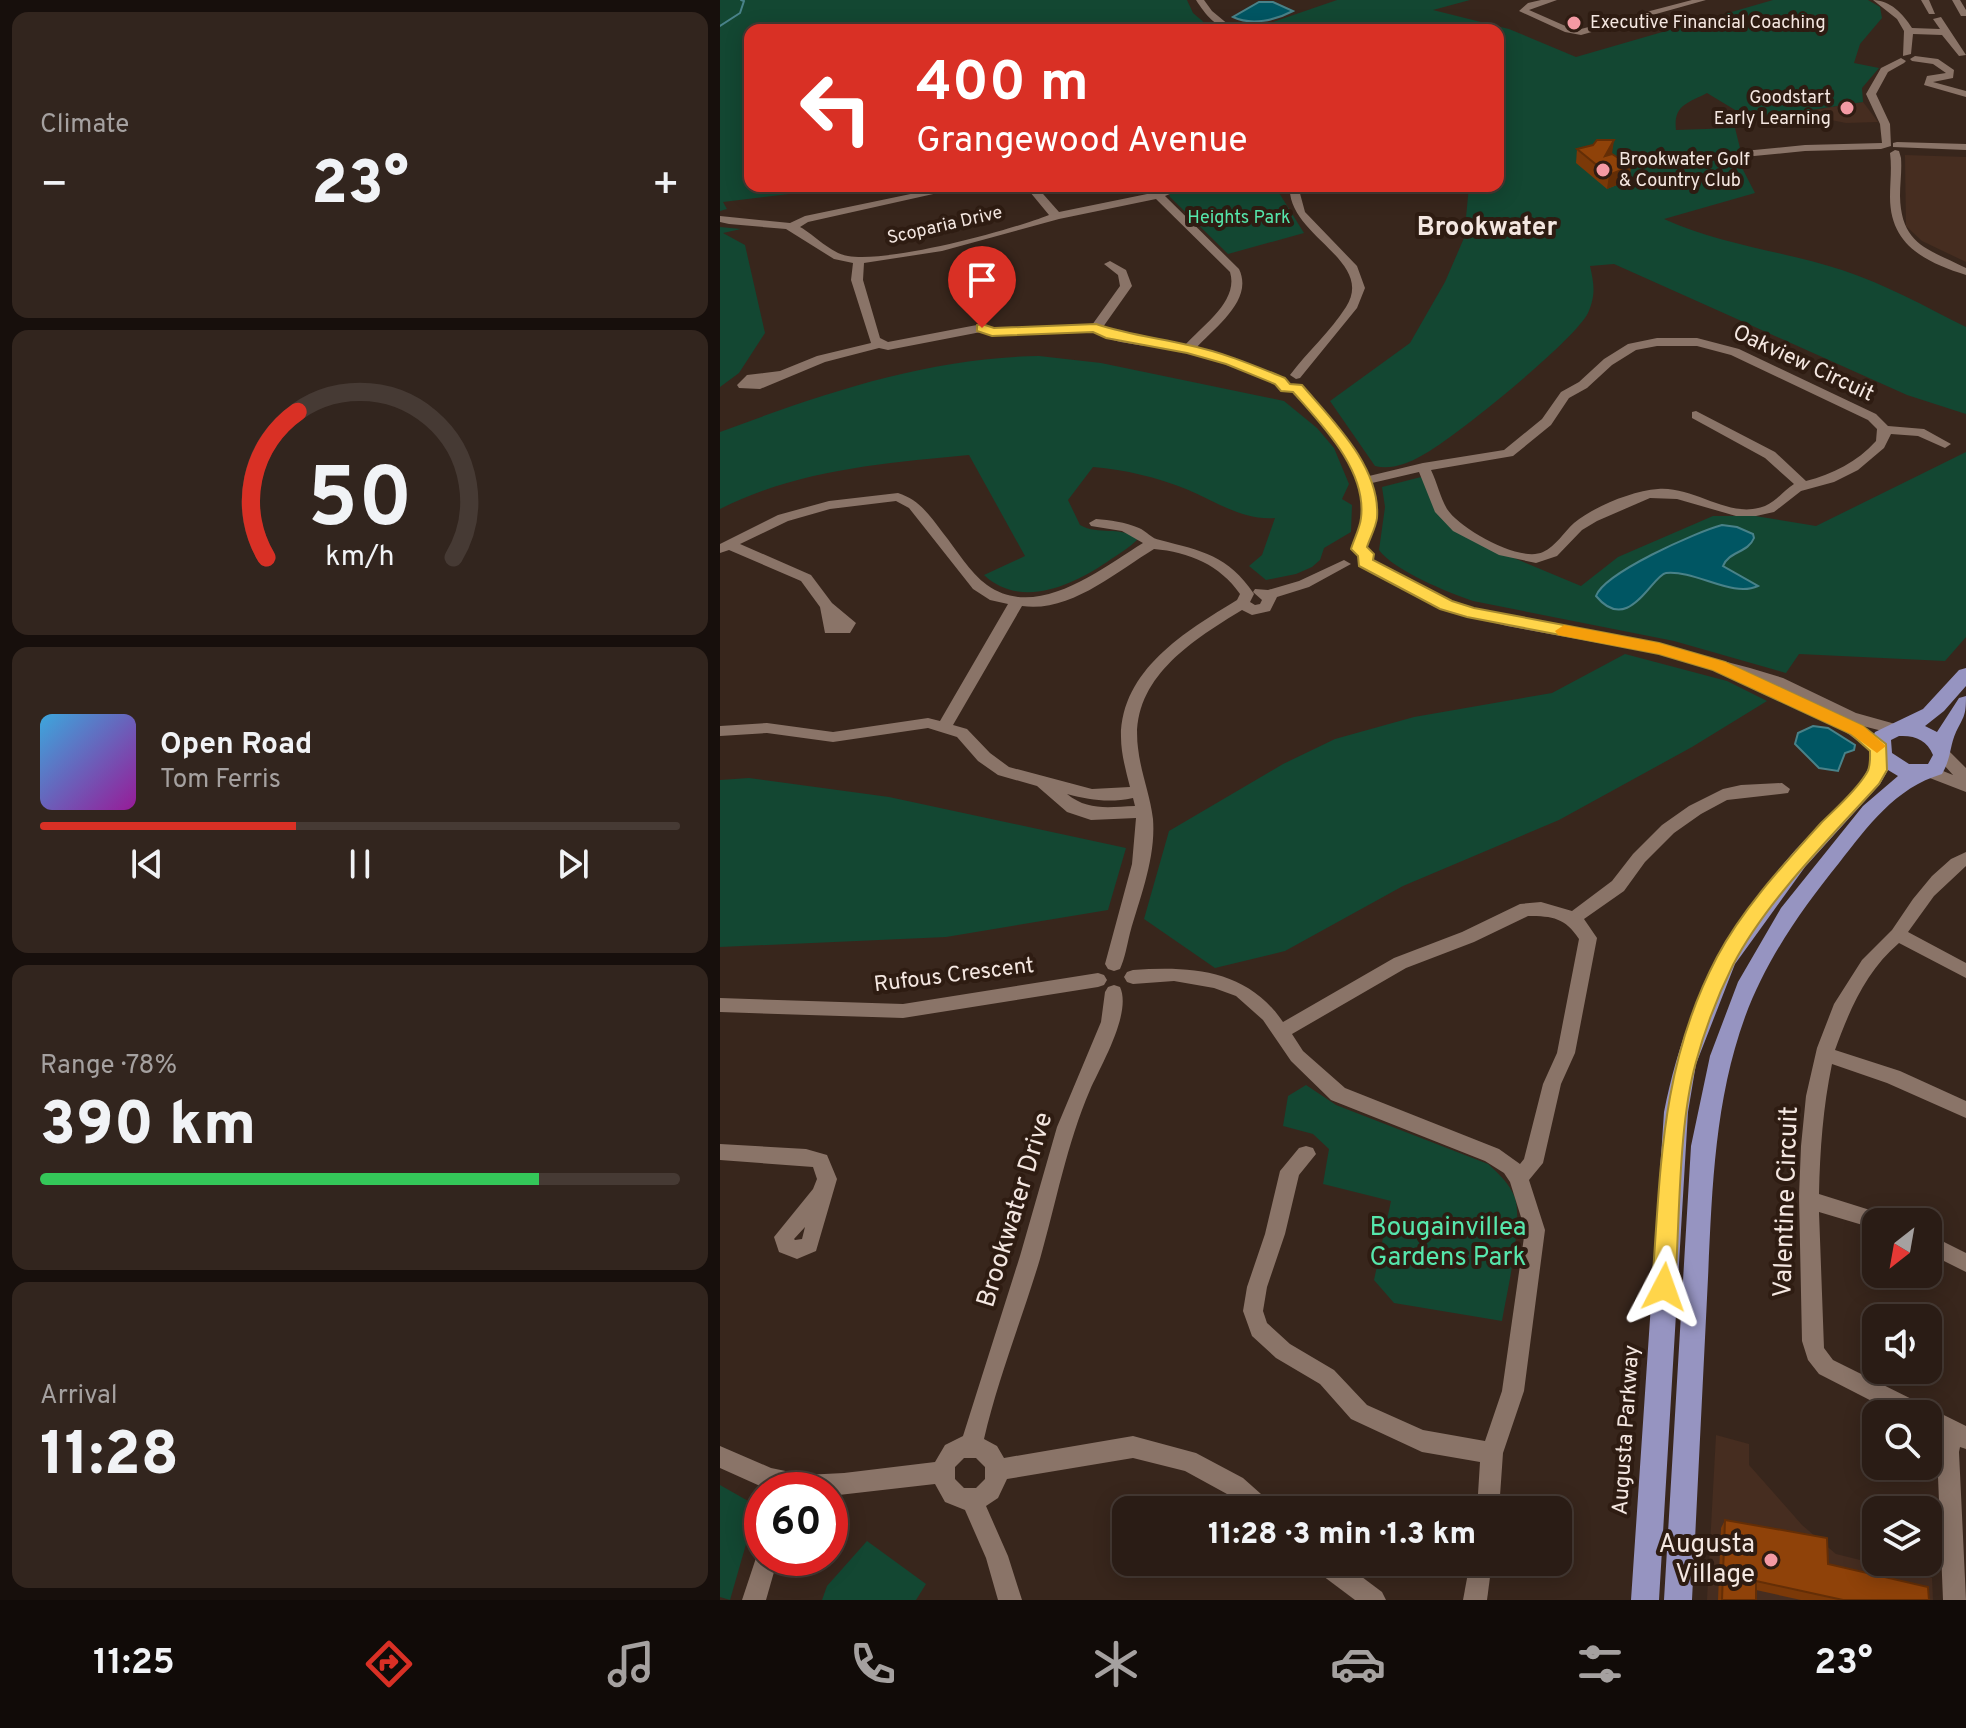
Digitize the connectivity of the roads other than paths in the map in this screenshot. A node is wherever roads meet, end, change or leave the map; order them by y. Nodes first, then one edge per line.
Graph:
1 (1200, 0) edge
2 (1553, 0) edge
3 (1702, 0) edge
4 (1877, 0) edge
5 (1925, 0) edge
6 (1956, 0) edge
7 (1964, 14) dead end
8 (1223, 24) edge
9 (1909, 31) junction
10 (1944, 32) junction
11 (1962, 54) dead end
12 (1907, 58) junction
13 (1966, 94) edge
14 (1891, 147) junction
15 (1966, 150) edge
16 (1723, 156) dead end
17 (935, 192) edge
18 (1035, 192) edge
19 (1167, 192) edge
20 (1296, 192) edge
21 (1158, 195) junction
22 (1055, 218) junction
23 (720, 219) edge
24 (791, 227) junction
25 (859, 260) junction
26 (1110, 264) dead end
27 (1966, 272) edge
28 (976, 304) dead end
29 (982, 328) junction
30 (1096, 328) junction
31 (879, 344) junction
32 (1188, 349) junction
33 (782, 374) dead end
34 (1296, 382) junction
35 (1696, 415) dead end
36 (1885, 430) junction
37 (1945, 444) dead end
38 (1423, 467) junction
39 (1363, 481) junction
40 (1803, 485) junction
41 (1096, 523) dead end
42 (1152, 544) junction
43 (725, 547) edge
44 (1362, 556) junction
45 (1244, 598) junction
46 (1017, 601) junction
47 (827, 606) dead end
48 (1719, 666) junction
49 (1966, 674) edge
50 (1966, 703) edge
51 (945, 726) junction
52 (1896, 729) junction
53 (720, 731) edge
54 (1880, 750) junction
55 (1943, 753) junction
56 (1927, 772) junction
57 (1966, 776) edge
58 (1035, 778) junction
59 (1966, 786) edge
60 (1782, 789) dead end
61 (1141, 790) junction
62 (1144, 812) junction
63 (1966, 858) edge
64 (1574, 918) junction
65 (1898, 935) junction
66 (1114, 964) junction
67 (1966, 971) edge
68 (1133, 977) junction
69 (1106, 986) junction
70 (720, 1005) edge
71 (1281, 1032) junction
72 (1825, 1054) junction
73 (1966, 1110) edge
74 (720, 1152) edge
75 (1306, 1154) dead end
76 (1519, 1178) junction
77 (819, 1196) dead end
78 (1811, 1201) junction
79 (1862, 1216) edge
80 (1942, 1250) edge
81 (1966, 1263) edge
82 (1891, 1400) edge
83 (1942, 1425) edge
84 (1960, 1435) edge
85 (972, 1446) junction
86 (1492, 1453) junction
87 (720, 1457) edge
88 (997, 1470) junction
89 (751, 1472) edge
90 (943, 1472) junction
91 (848, 1482) edge
92 (1246, 1496) edge
93 (1489, 1496) edge
94 (971, 1499) junction
95 (761, 1576) edge
96 (1335, 1576) edge
97 (1341, 1576) edge
98 (1479, 1576) edge
99 (754, 1600) edge
100 (1010, 1600) edge
101 (1356, 1600) edge
102 (1374, 1600) edge
103 (1475, 1600) edge
104 (1645, 1600) edge
105 (1678, 1600) edge
106 (1955, 1600) edge

1 - 8 street
2 - 3 street
4 - 9 street
5 - 10 street
6 - 7 street
9 - 10 street
9 - 12 street
10 - 11 street
12 - 13 street
12 - 14 street
14 - 15 street
14 - 16 street
14 - 27 street
17 - 24 street
18 - 22 street
19 - 21 street, Scoparia Drive
20 - 34 street
21 - 22 street, Scoparia Drive
21 - 32 street
22 - 25 street, Scoparia Drive
23 - 24 street
24 - 25 street, Scoparia Drive
25 - 31 street
26 - 30 street
28 - 29 street
29 - 30 street
29 - 31 street
30 - 32 street
31 - 33 street
32 - 34 street
34 - 39 street
35 - 40 street
36 - 37 street
36 - 38 street, Oakview Circuit
36 - 40 street, Oakview Circuit
38 - 39 street, Oakview Circuit
38 - 40 street, Oakview Circuit
39 - 44 street
41 - 42 street
42 - 45 street
42 - 46 street
43 - 46 street
43 - 47 street
44 - 45 street
44 - 48 street
45 - 61 street
46 - 51 street
48 - 52 street
48 - 54 street
49 - 52 main road
50 - 55 main road
51 - 53 street
51 - 58 street
52 - 54 main road
52 - 55 main road
54 - 56 main road
54 - 104 main road, Augusta Parkway
55 - 56 main road
55 - 57 street
56 - 59 street
56 - 105 main road
58 - 61 street
58 - 62 street
60 - 64 street
61 - 62 street
62 - 66 street
63 - 65 street, Valentine Circuit
64 - 71 street
64 - 76 street
65 - 67 street
65 - 72 street, Valentine Circuit
66 - 68 street
66 - 69 street
68 - 69 street
68 - 71 street
69 - 70 street, Rufous Crescent
69 - 85 street, Brookwater Drive
71 - 76 street
72 - 73 street
72 - 78 street, Valentine Circuit
74 - 77 street
75 - 86 street
76 - 86 street
78 - 79 street
78 - 82 street, Valentine Circuit
80 - 81 street
83 - 84 street
84 - 106 street
85 - 88 street
85 - 90 street
86 - 93 street
87 - 89 street
88 - 92 street
88 - 94 street
90 - 91 street
90 - 94 street
94 - 100 street
95 - 99 street
96 - 101 street
97 - 102 street
98 - 103 street

